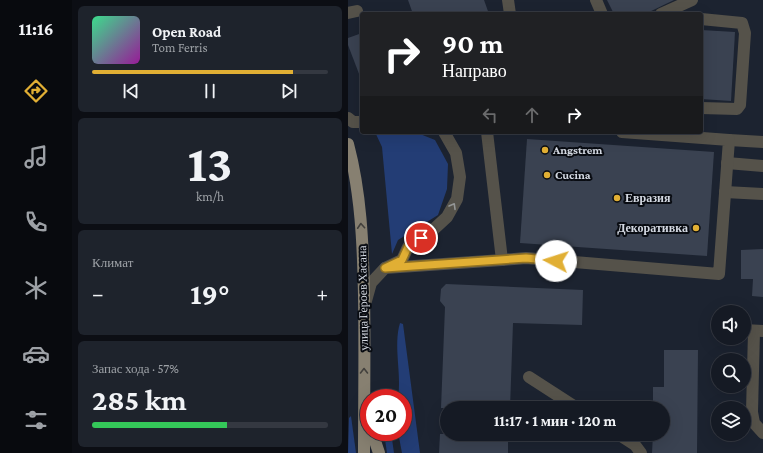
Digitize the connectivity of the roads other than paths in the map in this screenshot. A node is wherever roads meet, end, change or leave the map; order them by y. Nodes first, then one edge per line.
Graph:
1 (508, 0) edge
2 (596, 0) edge
3 (692, 0) edge
4 (510, 12) edge
5 (601, 12) edge
6 (665, 12) edge
7 (703, 19) edge
8 (703, 108) edge
9 (348, 118) edge
10 (360, 122) edge
11 (445, 134) edge
12 (487, 134) edge
13 (649, 134) edge
14 (729, 140) junction
15 (763, 142) edge
16 (348, 144) edge
17 (727, 164) junction
18 (763, 166) edge
19 (725, 192) junction
20 (763, 194) edge
21 (502, 260) junction
22 (385, 268) junction
23 (364, 307) junction
24 (754, 331) edge
25 (529, 377) dead end
26 (364, 389) edge
27 (566, 401) edge
28 (763, 433) edge
29 (364, 441) edge
30 (375, 441) edge
31 (629, 441) edge
32 (364, 453) edge
33 (379, 453) edge
34 (641, 453) edge

1 - 4 lane
2 - 5 lane
3 - 6 lane
7 - 8 lane
9 - 10 lane
22 -> 11 lane
12 - 21 lane
13 - 14 lane
14 - 15 lane
14 - 17 lane
23 -> 16 main road, улица Героев Хасана
17 - 18 lane
17 - 19 lane
19 - 20 lane
19 - 21 lane
21 - 22 lane
22 - 23 lane
26 -> 23 main road, улица Героев Хасана
24 - 28 lane
25 - 27 lane
29 - 32 main road, улица Героев Хасана
30 - 33 main road
31 - 34 lane

